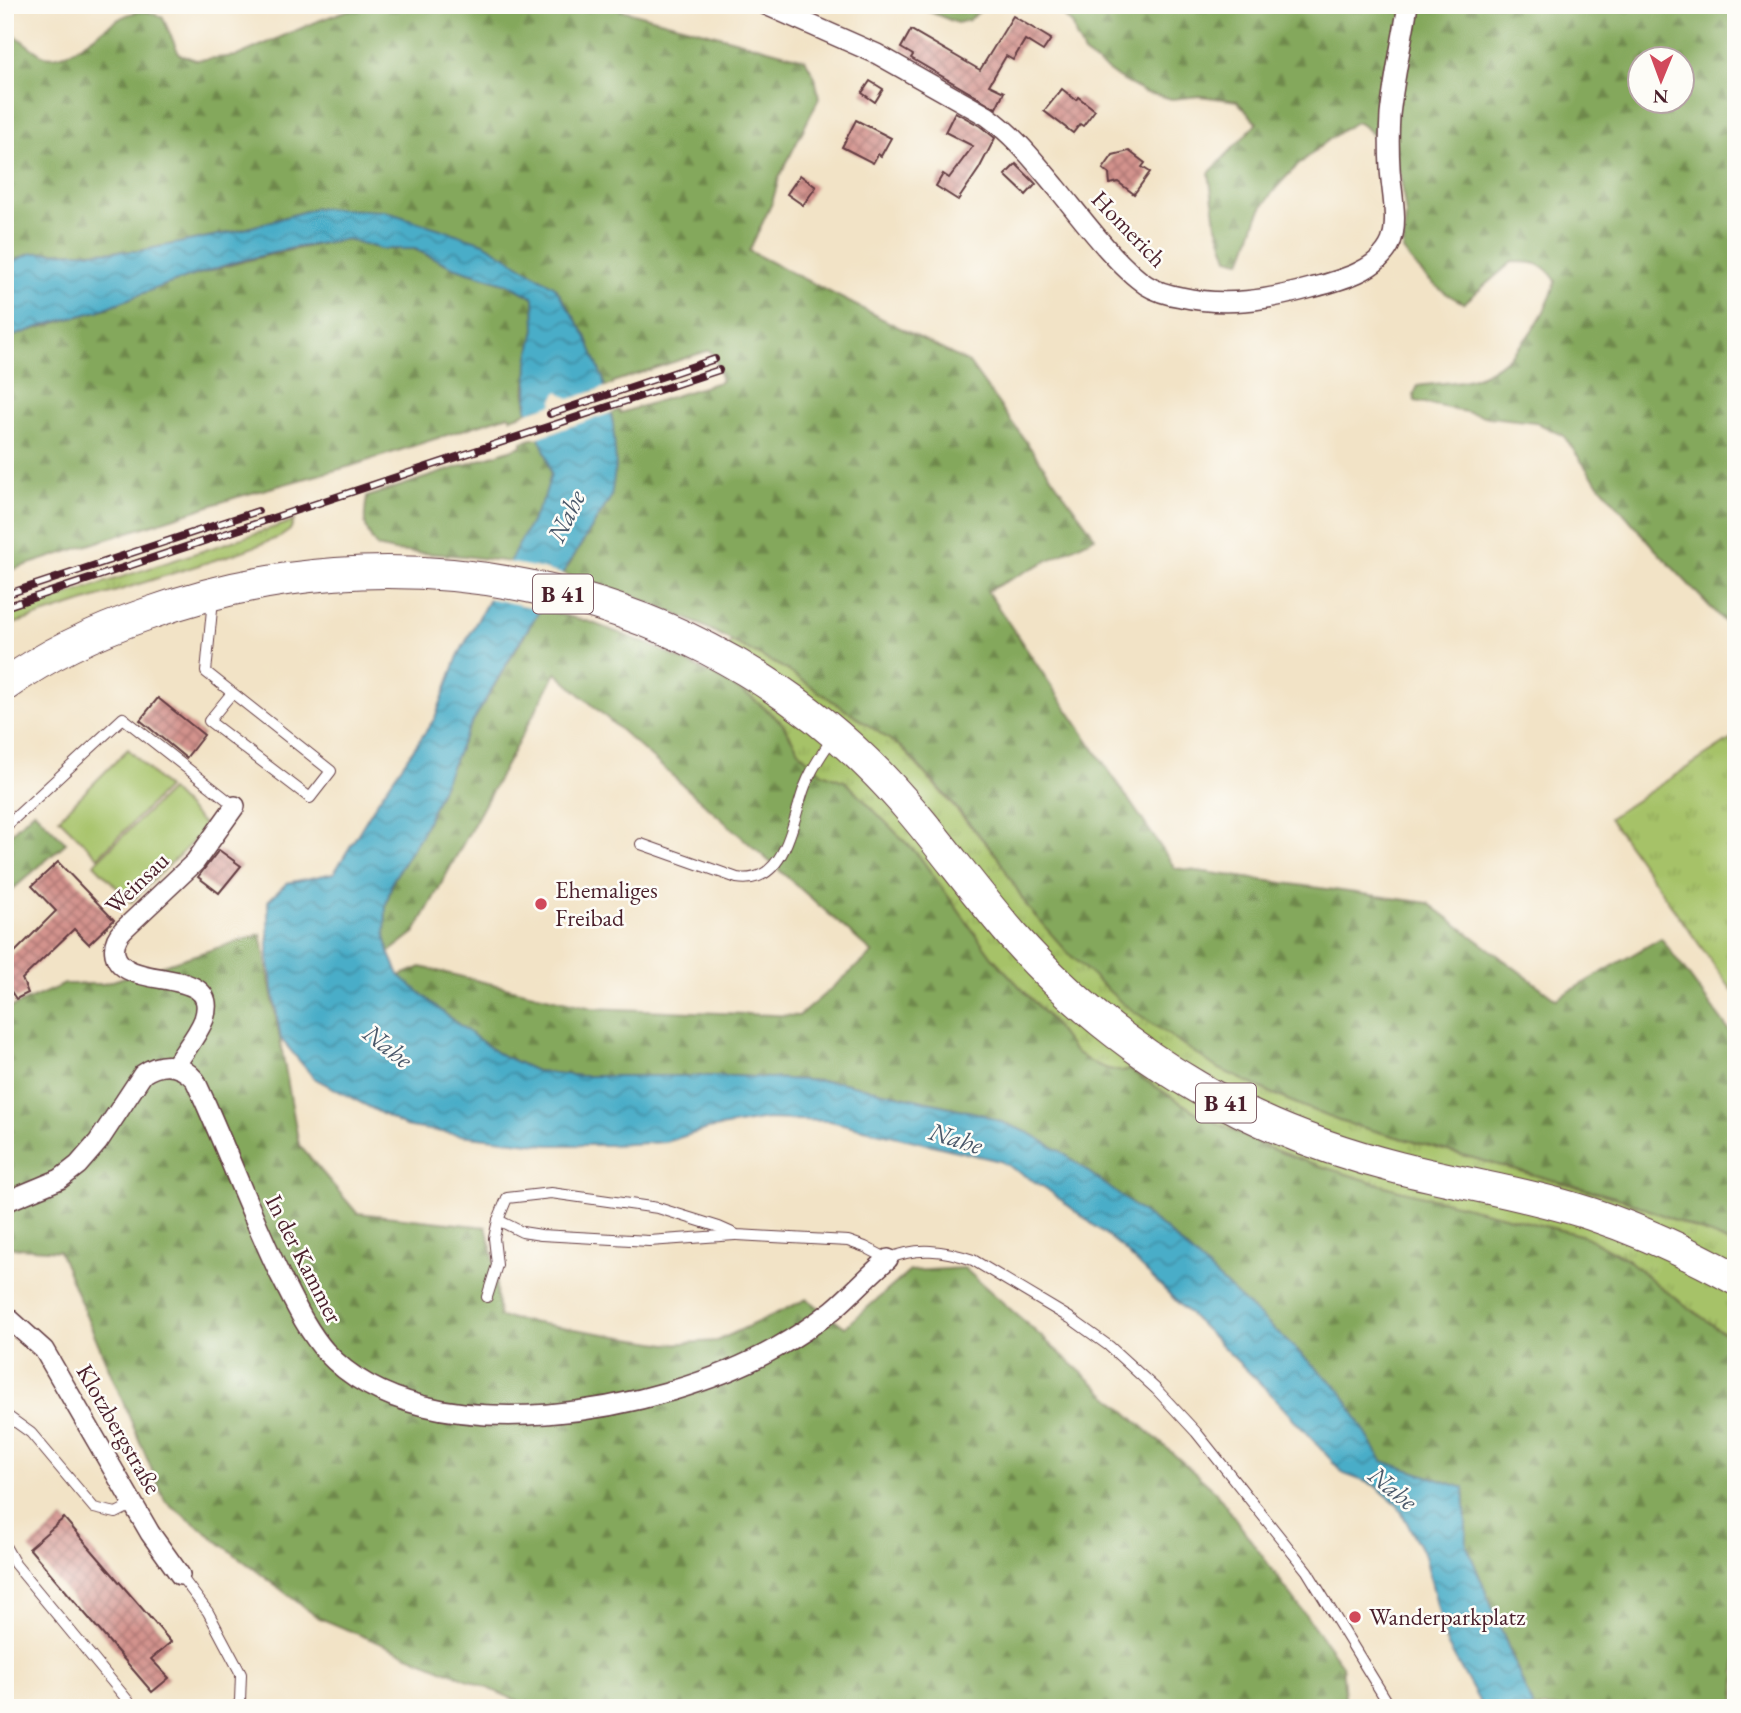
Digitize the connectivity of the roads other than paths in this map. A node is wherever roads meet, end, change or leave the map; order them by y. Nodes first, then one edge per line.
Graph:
1 (766, 5) edge
2 (1408, 5) edge
3 (214, 592) junction
4 (5, 685) edge
5 (232, 693) junction
6 (835, 735) junction
7 (235, 806) joint
8 (5, 827) edge
9 (641, 844) dead end
10 (175, 1066) junction
11 (5, 1202) edge
12 (498, 1220) junction
13 (737, 1235) junction
14 (888, 1259) junction
15 (1736, 1279) edge
16 (487, 1297) dead end
17 (5, 1315) edge
18 (6, 1415) edge
19 (134, 1504) junction
20 (5, 1546) edge
21 (180, 1575) joint
22 (134, 1708) edge
23 (236, 1708) edge
24 (1391, 1708) edge

1 - 2 street, Homerich
3 - 4 main road, B 41
3 - 5 lane
3 - 6 main road, B 41
5 - 5 lane
6 - 9 lane
6 - 15 main road, B 41
7 - 8 lane
7 - 10 street, Weinsau
10 - 11 street
10 - 14 street, In der Kammer
12 - 13 lane
12 - 13 lane
12 - 16 lane
13 - 14 lane
14 - 24 lane
17 - 19 street, Klotzbergstraße
18 - 19 lane
19 - 21 street, Klotzbergstraße
20 - 22 lane
21 - 23 lane

